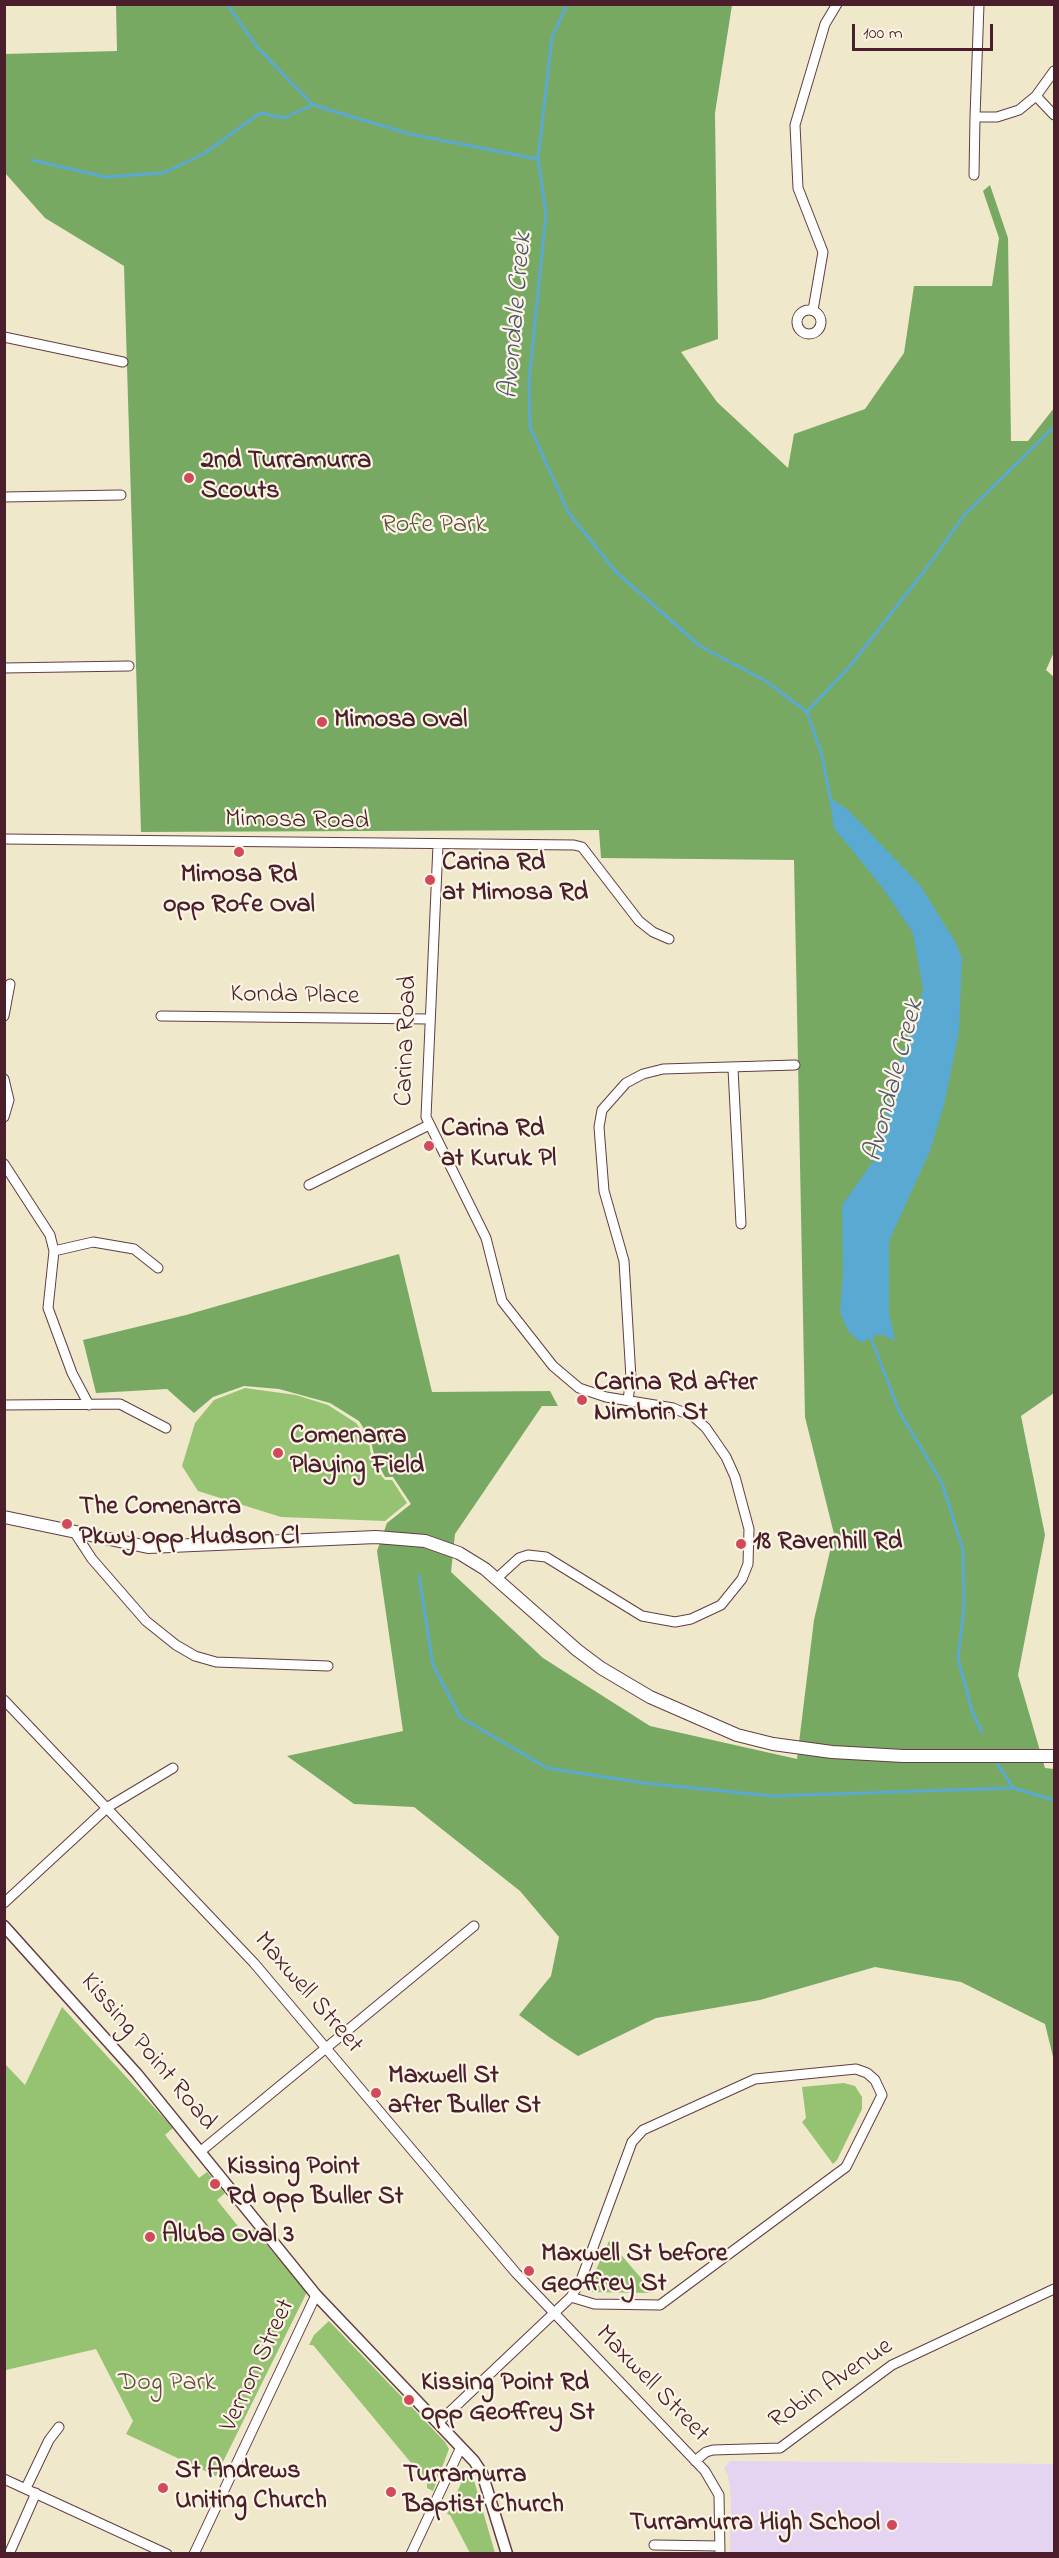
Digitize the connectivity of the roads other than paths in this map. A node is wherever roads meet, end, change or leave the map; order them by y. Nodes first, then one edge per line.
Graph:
1 (837, 4) edge
2 (979, 4) edge
3 (1054, 71) edge
4 (1036, 96) junction
5 (1054, 116) edge
6 (975, 117) junction
7 (974, 175) dead end
8 (813, 310) dead end
9 (4, 337) edge
10 (123, 362) dead end
11 (121, 495) dead end
12 (4, 497) edge
13 (129, 666) dead end
14 (4, 668) edge
15 (4, 838) edge
16 (438, 845) junction
17 (669, 939) dead end
18 (10, 984) dead end
19 (4, 1016) edge
20 (161, 1016) dead end
21 (429, 1019) junction
22 (795, 1065) dead end
23 (733, 1070) junction
24 (4, 1079) edge
25 (4, 1117) edge
26 (429, 1125) junction
27 (4, 1164) edge
28 (309, 1185) dead end
29 (741, 1224) dead end
30 (54, 1251) junction
31 (158, 1268) dead end
32 (628, 1400) junction
33 (4, 1405) edge
34 (89, 1405) junction
35 (166, 1428) dead end
36 (4, 1516) edge
37 (75, 1533) junction
38 (496, 1579) junction
39 (328, 1665) dead end
40 (4, 1700) edge
41 (1054, 1756) edge
42 (173, 1768) dead end
43 (108, 1807) junction
44 (4, 1904) edge
45 (4, 1926) edge
46 (474, 1926) dead end
47 (328, 2048) junction
48 (201, 2151) junction
49 (1054, 2289) edge
50 (316, 2295) junction
51 (571, 2297) junction
52 (553, 2314) junction
53 (438, 2423) junction
54 (59, 2427) dead end
55 (461, 2447) junction
56 (695, 2461) junction
57 (4, 2478) edge
58 (26, 2488) junction
59 (36, 2493) junction
60 (654, 2545) dead end
61 (720, 2550) edge
62 (9, 2553) edge
63 (167, 2553) edge
64 (194, 2553) edge
65 (411, 2553) edge
66 (507, 2553) edge

1 - 8 street
2 - 6 street
3 - 4 street
4 - 5 street
4 - 6 street
6 - 7 street
9 - 10 street
11 - 12 street
13 - 14 street
15 - 16 street, Mimosa Road
16 - 17 street, Mimosa Road
16 - 21 street, Carina Road
18 - 19 street
20 - 21 street, Konda Place
21 - 26 street, Carina Road
22 - 23 street
23 - 29 street
23 - 32 street
24 - 25 street
26 - 28 street
26 - 32 street, Carina Road
27 - 30 street
30 - 31 street
30 - 34 street
32 - 38 street, Carina Road
33 - 34 street
34 - 35 street
36 - 37 main road
37 - 38 main road
37 - 39 street
38 - 41 main road
40 - 43 street, Maxwell Street
42 - 43 street
43 - 44 street
43 - 47 street, Maxwell Street
45 - 48 street, Kissing Point Road
46 - 47 street
47 - 48 street
47 - 52 street, Maxwell Street
48 - 50 street, Kissing Point Road
49 - 56 street, Robin Avenue
50 - 53 street, Kissing Point Road
50 - 64 street, Vernon Street
51 - 51 street
51 - 52 street
52 - 53 street
52 - 56 street, Maxwell Street
53 - 55 street, Kissing Point Road
54 - 58 street
55 - 65 street
55 - 66 street, Kissing Point Road
56 - 61 street, Maxwell Street
57 - 58 street
58 - 59 street
59 - 62 street
59 - 63 street
60 - 61 street

